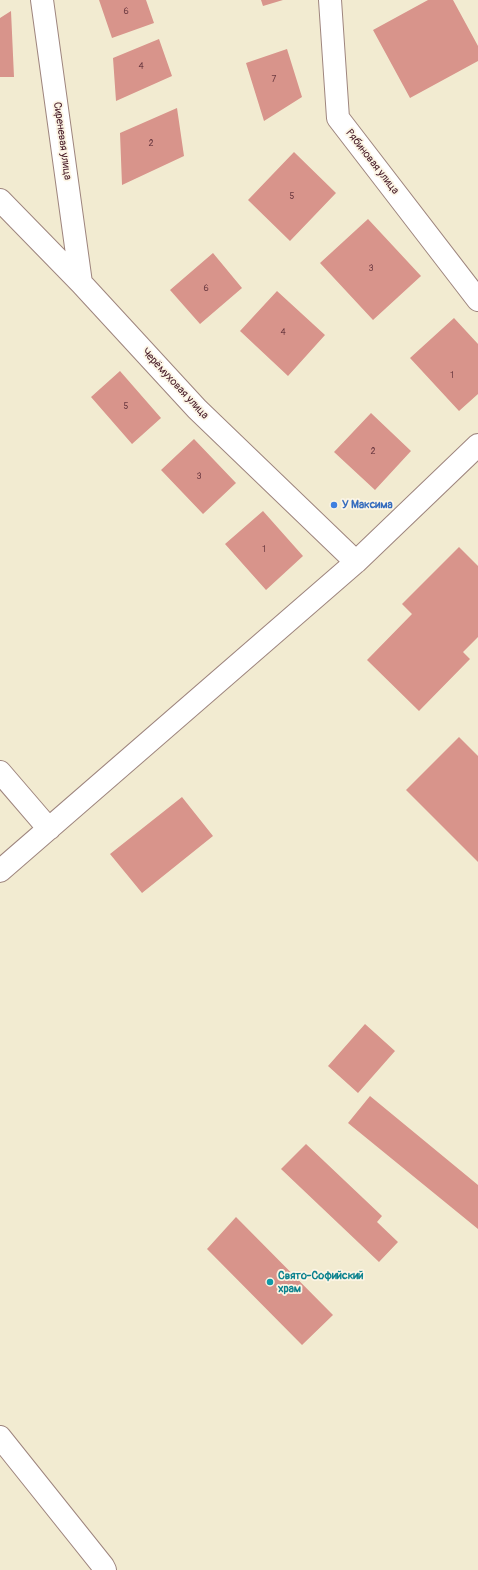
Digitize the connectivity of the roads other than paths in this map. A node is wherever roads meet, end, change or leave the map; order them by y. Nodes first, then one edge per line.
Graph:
1 (42, 0) edge
2 (330, 0) edge
3 (0, 200) edge
4 (81, 283) junction
5 (478, 300) edge
6 (478, 445) edge
7 (356, 562) junction
8 (0, 772) edge
9 (49, 829) junction
10 (0, 872) edge
11 (0, 1437) edge
12 (105, 1570) edge

1 - 4 street, Сиреневая улица
2 - 5 street, Рябиновая улица
3 - 4 street, Черёмуховая улица
4 - 7 street, Черёмуховая улица
6 - 7 street
7 - 9 street
8 - 9 street
9 - 10 street
11 - 12 street

